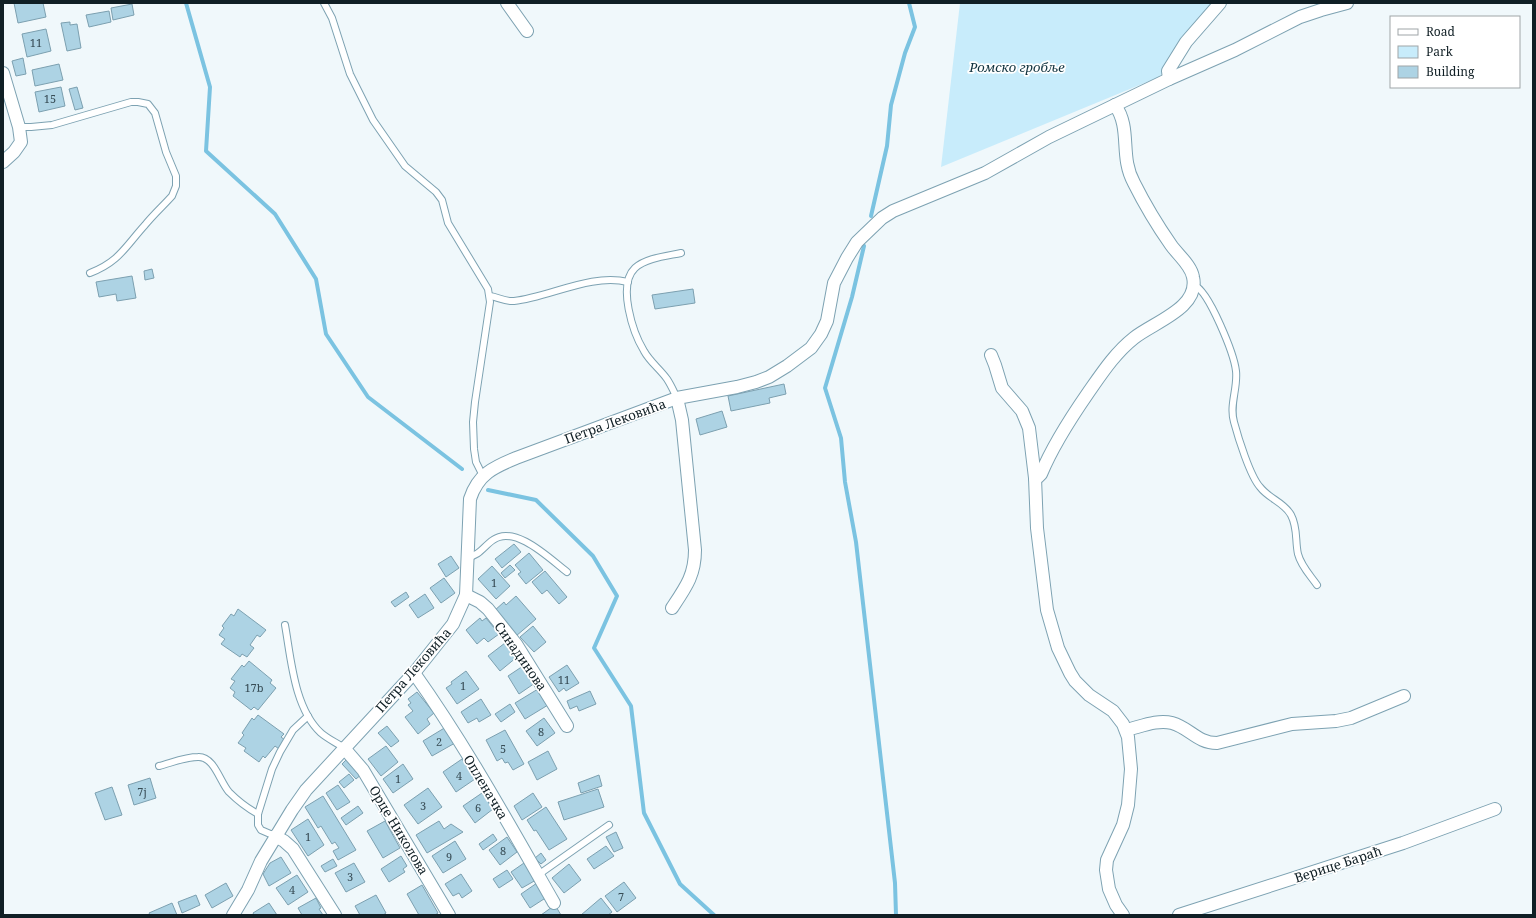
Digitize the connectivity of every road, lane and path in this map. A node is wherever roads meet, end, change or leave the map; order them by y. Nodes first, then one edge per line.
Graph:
1 (324, 3) edge
2 (507, 3) edge
3 (1220, 3) edge
4 (1347, 3) edge
5 (527, 31) dead end
6 (3, 73) edge
7 (1169, 79) junction
8 (1115, 106) junction
9 (18, 127) junction
10 (3, 162) edge
11 (681, 254) dead end
12 (90, 273) dead end
13 (628, 282) junction
14 (1194, 285) junction
15 (490, 296) junction
16 (991, 355) dead end
17 (677, 398) junction
18 (483, 476) junction
19 (1035, 478) junction
20 (468, 557) junction
21 (567, 572) dead end
22 (1317, 585) dead end
23 (466, 595) junction
24 (672, 608) dead end
25 (285, 625) dead end
26 (414, 673) junction
27 (1404, 696) dead end
28 (308, 716) junction
29 (567, 726) dead end
30 (1126, 730) junction
31 (344, 748) junction
32 (158, 766) dead end
33 (1494, 809) dead end
34 (258, 814) junction
35 (609, 825) dead end
36 (275, 836) junction
37 (538, 875) junction
38 (554, 904) dead end
39 (233, 915) edge
40 (335, 915) edge
41 (449, 915) edge
42 (1123, 915) edge
43 (1180, 915) edge

1 - 15 lane
2 - 5 street
3 - 7 street
4 - 7 street, Петра Лековића
6 - 9 street
7 - 8 street, Петра Лековића
8 - 14 street
8 - 17 street, Петра Лековића
9 - 10 street
9 - 12 lane
11 - 13 lane
13 - 15 lane
13 - 17 lane, Петра Лековића
14 - 19 street
14 - 22 lane
15 - 18 lane
16 - 19 street
17 - 18 street, Петра Лековића
17 - 24 street, Петра Лековића
18 - 20 street, Петра Лековића
19 - 30 street
20 - 21 lane
20 - 23 street, Петра Лековића
23 - 26 street, Петра Лековића
23 - 29 street, Синадинова
25 - 28 lane
26 - 31 street, Петра Лековића
26 - 37 street, Опленачка
27 - 30 street
28 - 31 lane
28 - 34 lane
30 - 42 street
31 - 36 street, Петра Лековића
31 - 41 street, Орце Николова
32 - 34 lane
33 - 43 street, Верице Бараћ
34 - 36 lane
35 - 37 lane
36 - 39 street, Петра Лековића
36 - 40 street
37 - 38 street, Опленачка

